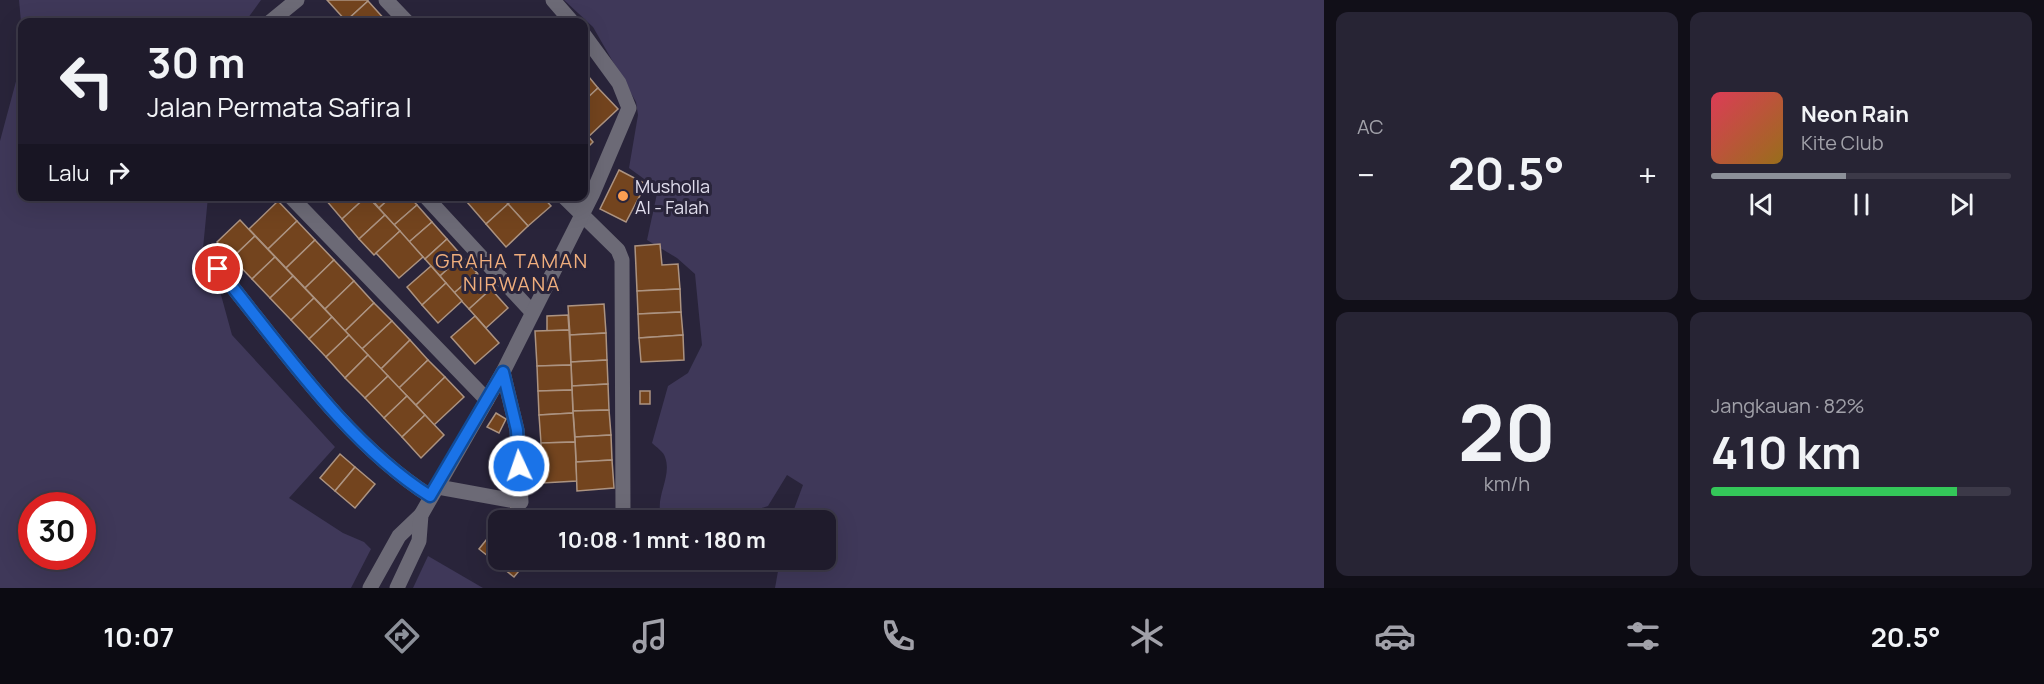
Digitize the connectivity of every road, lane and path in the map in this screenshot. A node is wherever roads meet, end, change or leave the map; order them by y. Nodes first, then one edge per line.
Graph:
1 (297, 0) edge
2 (386, 0) edge
3 (553, 0) edge
4 (275, 18) edge
5 (403, 18) edge
6 (569, 18) edge
7 (588, 40) edge
8 (295, 201) edge
9 (430, 201) edge
10 (567, 201) edge
11 (588, 201) edge
12 (588, 201) edge
13 (581, 217) junction
14 (218, 269) dead end
15 (532, 312) junction
16 (503, 372) junction
17 (487, 400) junction
18 (434, 491) junction
19 (623, 510) edge
20 (421, 515) junction
21 (370, 588) edge
22 (397, 588) edge

1 - 4 street
2 - 5 street
3 - 6 street
7 - 11 street
8 - 17 street
9 - 15 street
10 - 13 street
12 - 13 street
13 - 15 street
13 - 19 street
14 - 18 street
15 - 16 street
16 - 17 street
16 - 18 street
17 - 18 street
18 - 20 street
20 - 21 street
20 - 22 street

